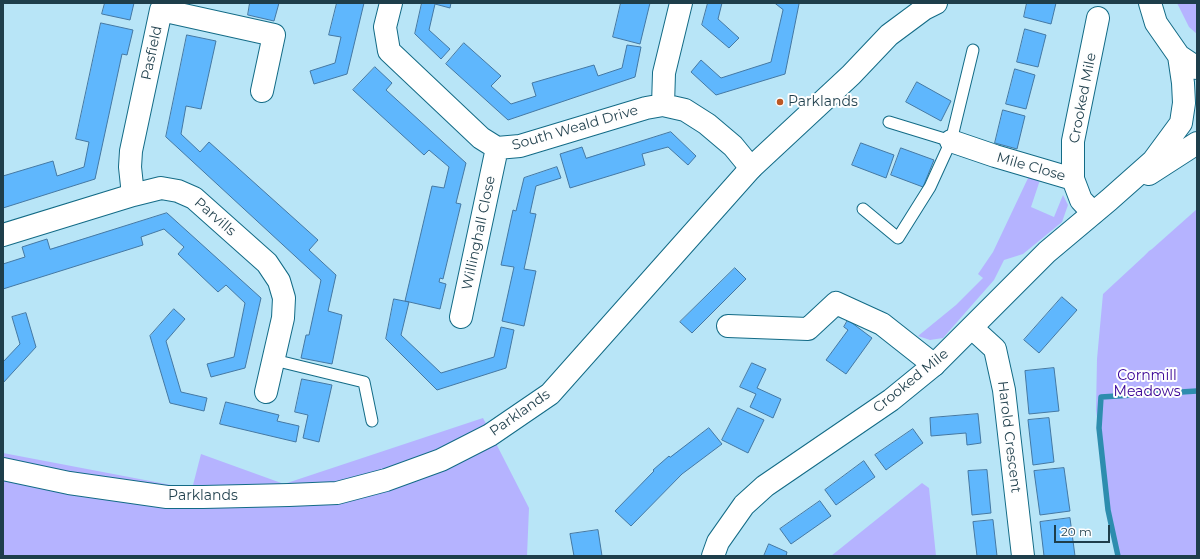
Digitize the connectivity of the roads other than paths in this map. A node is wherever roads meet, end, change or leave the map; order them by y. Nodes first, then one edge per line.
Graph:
1 (391, 3) edge
2 (681, 3) edge
3 (936, 3) edge
4 (1134, 3) edge
5 (1153, 13) edge
6 (1098, 18) dead end
7 (973, 50) dead end
8 (1179, 56) junction
9 (1197, 68) edge
10 (262, 91) dead end
11 (663, 105) junction
12 (889, 122) dead end
13 (951, 141) junction
14 (1197, 143) edge
15 (497, 148) junction
16 (752, 168) junction
17 (1073, 179) junction
18 (133, 194) junction
19 (1101, 206) junction
20 (863, 209) dead end
21 (3, 235) edge
22 (460, 318) dead end
23 (728, 326) dead end
24 (972, 328) junction
25 (274, 360) junction
26 (934, 365) junction
27 (266, 392) dead end
28 (372, 421) dead end
29 (3, 469) edge
30 (713, 556) edge
31 (1023, 556) edge

1 - 15 street, South Weald Drive
2 - 11 street
3 - 16 street, Parklands
4 - 5 street
5 - 8 street
6 - 17 street, Crooked Mile
7 - 13 lane
8 - 9 street
8 - 19 street, Crooked Mile
10 - 18 street, Pasfield
11 - 15 street, South Weald Drive
11 - 16 street, South Weald Drive
12 - 13 lane
13 - 17 street, Mile Close
13 - 20 lane
14 - 19 street, Crooked Mile
15 - 22 street, Willinghall Close
16 - 29 street, Parklands
17 - 19 street, Mile Close
18 - 21 street, Parvills
18 - 25 street, Parvills
19 - 24 street, Crooked Mile
23 - 26 street
24 - 26 street, Crooked Mile
24 - 31 street, Harold Crescent
25 - 27 street, Parvills
25 - 28 lane
26 - 30 street, Crooked Mile

